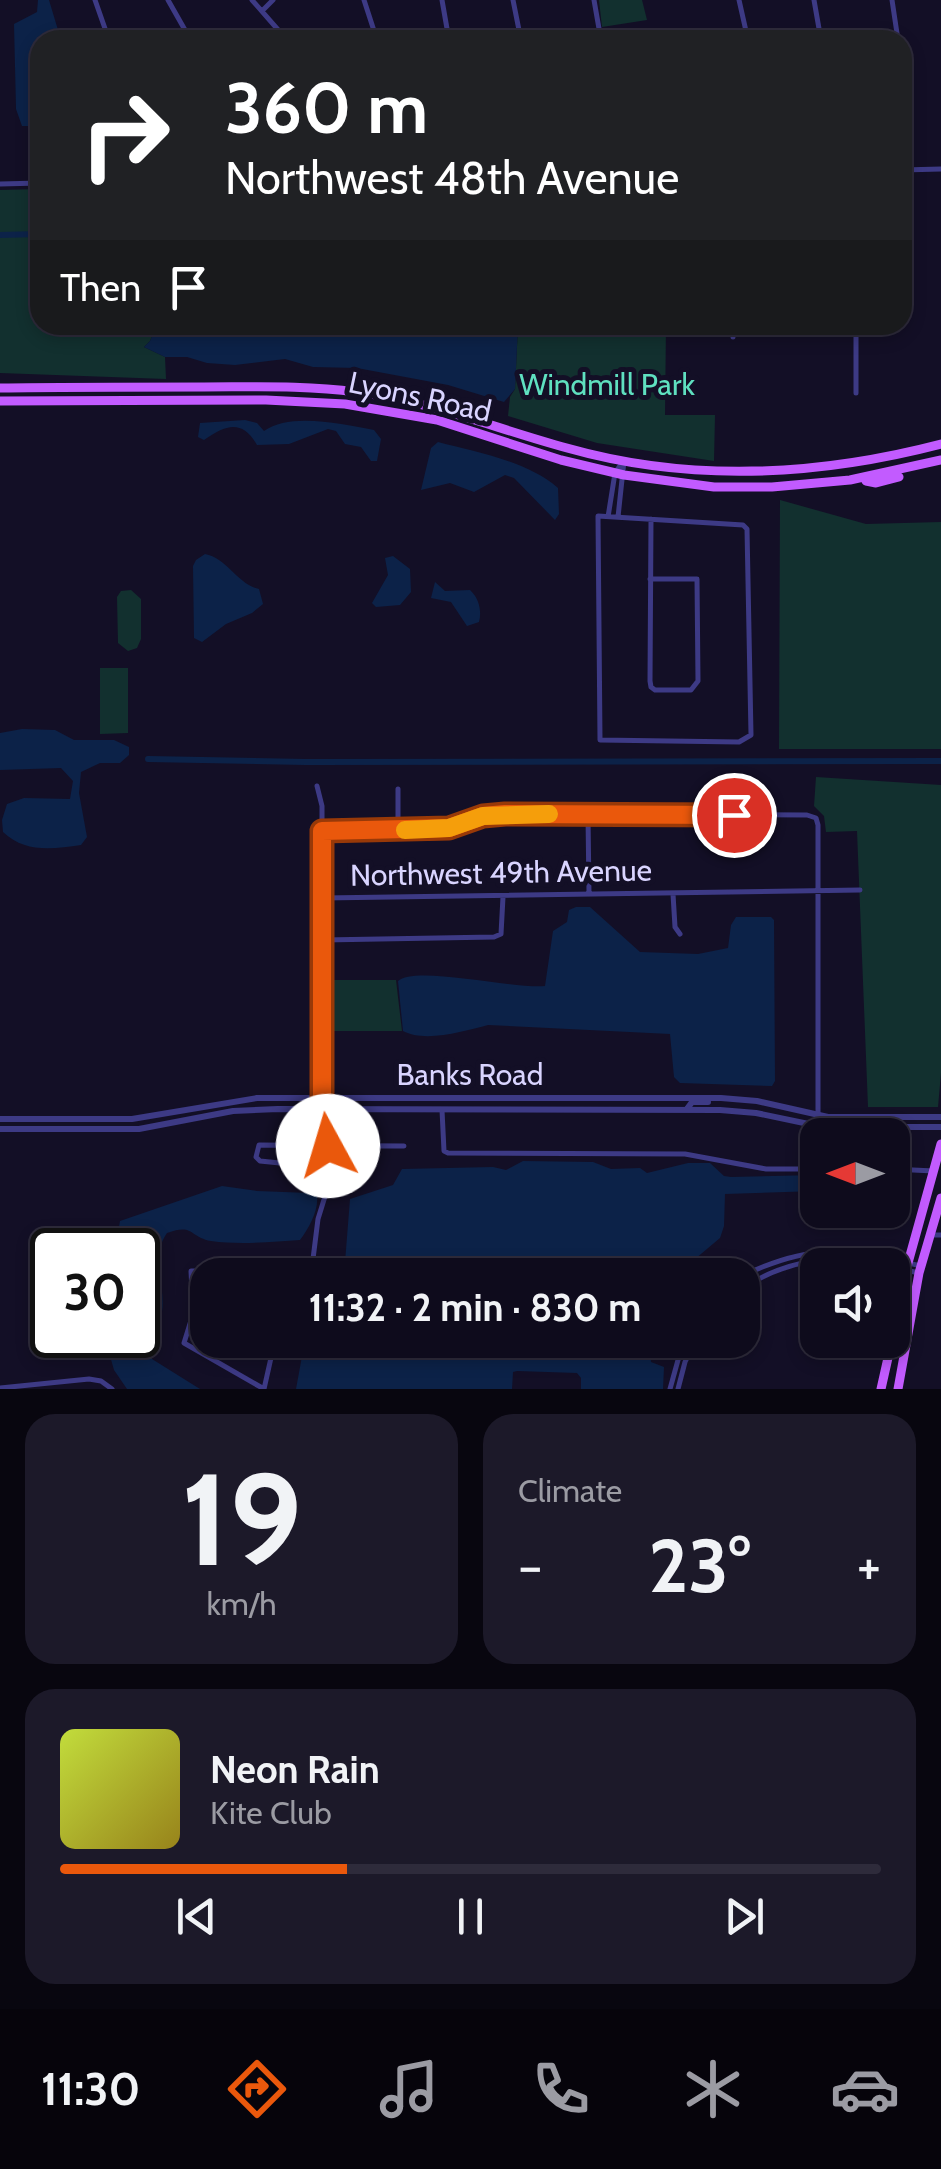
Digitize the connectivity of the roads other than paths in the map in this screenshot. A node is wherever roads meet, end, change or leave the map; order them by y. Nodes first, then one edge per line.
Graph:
1 (95, 0) edge
2 (168, 0) edge
3 (252, 0) edge
4 (273, 0) edge
5 (364, 0) edge
6 (442, 0) edge
7 (514, 0) edge
8 (594, 0) edge
9 (739, 0) edge
10 (814, 0) edge
11 (892, 0) edge
12 (263, 10) junction
13 (106, 30) edge
14 (185, 30) edge
15 (279, 30) edge
16 (374, 30) edge
17 (448, 30) edge
18 (519, 30) edge
19 (599, 30) edge
20 (746, 30) edge
21 (820, 30) edge
22 (896, 30) edge
23 (912, 170) edge
24 (941, 170) edge
25 (30, 183) edge
26 (0, 184) edge
27 (856, 335) edge
28 (0, 388) edge
29 (856, 393) dead end
30 (0, 401) edge
31 (941, 444) edge
32 (624, 461) junction
33 (941, 463) edge
34 (620, 474) junction
35 (608, 516) junction
36 (618, 516) junction
37 (651, 519) junction
38 (650, 578) junction
39 (317, 786) dead end
40 (398, 789) dead end
41 (588, 815) junction
42 (398, 830) junction
43 (322, 831) junction
44 (819, 890) junction
45 (860, 890) dead end
46 (589, 893) junction
47 (673, 893) junction
48 (503, 897) junction
49 (322, 898) junction
50 (680, 934) dead end
51 (323, 940) junction
52 (750, 1100) junction
53 (323, 1103) junction
54 (442, 1108) junction
55 (688, 1109) junction
56 (820, 1116) junction
57 (941, 1118) edge
58 (0, 1119) edge
59 (800, 1122) edge
60 (910, 1127) edge
61 (941, 1128) edge
62 (0, 1129) edge
63 (941, 1144) edge
64 (377, 1145) junction
65 (328, 1146) junction
66 (404, 1146) dead end
67 (330, 1166) junction
68 (800, 1169) edge
69 (910, 1170) edge
70 (934, 1172) junction
71 (941, 1198) edge
72 (937, 1230) edge
73 (800, 1255) edge
74 (910, 1256) edge
75 (800, 1262) edge
76 (910, 1267) edge
77 (760, 1268) edge
78 (920, 1269) junction
79 (760, 1277) edge
80 (272, 1358) edge
81 (679, 1358) edge
82 (687, 1358) edge
83 (888, 1358) edge
84 (0, 1388) edge
85 (112, 1389) edge
86 (264, 1389) edge
87 (670, 1389) edge
88 (678, 1389) edge
89 (882, 1389) edge
90 (898, 1389) edge

1 - 13 street
2 - 14 street
3 - 12 street
4 - 12 street
5 - 16 street
6 - 17 street
7 - 18 street
8 - 19 street
9 - 20 street
10 - 21 street
11 - 22 street
12 - 15 street
23 - 24 street
25 - 26 street
27 - 29 street
28 - 32 main road, Lyons Road
30 - 34 main road, Lyons Road
31 - 32 main road, Lyons Road
32 - 34 street
33 - 34 main road, Lyons Road
34 - 35 street
34 - 36 street
35 - 36 street
35 - 37 street
36 - 37 street
37 - 38 street
38 - 38 street
39 - 43 street
40 - 42 street
41 - 42 street
41 - 44 street
41 - 46 street
42 - 43 street
43 - 49 street
44 - 45 street, Northwest 49th Avenue
44 - 47 street, Northwest 49th Avenue
44 - 56 street
46 - 47 street, Northwest 49th Avenue
46 - 48 street, Northwest 49th Avenue
47 - 50 street
48 - 49 street, Northwest 49th Avenue
48 - 51 street
49 - 51 street
51 - 53 street
52 - 53 street, Banks Road
52 - 55 street
52 - 56 street, Banks Road
53 - 54 street, Banks Road
53 - 58 street, Banks Road
53 - 62 street, Banks Road
53 - 65 street
54 - 55 street, Banks Road
54 - 68 street
55 - 59 street, Banks Road
56 - 57 street, Banks Road
60 - 61 street, Banks Road
63 - 70 main road
64 - 65 street
64 - 66 street
64 - 67 street
65 - 67 street
65 - 67 street
67 - 86 street
69 - 70 street
70 - 74 main road
71 - 72 main road
72 - 78 main road
73 - 77 street
75 - 79 street
76 - 78 street
78 - 90 main road
80 - 86 street
81 - 87 street
82 - 88 street
83 - 89 main road
84 - 85 street

